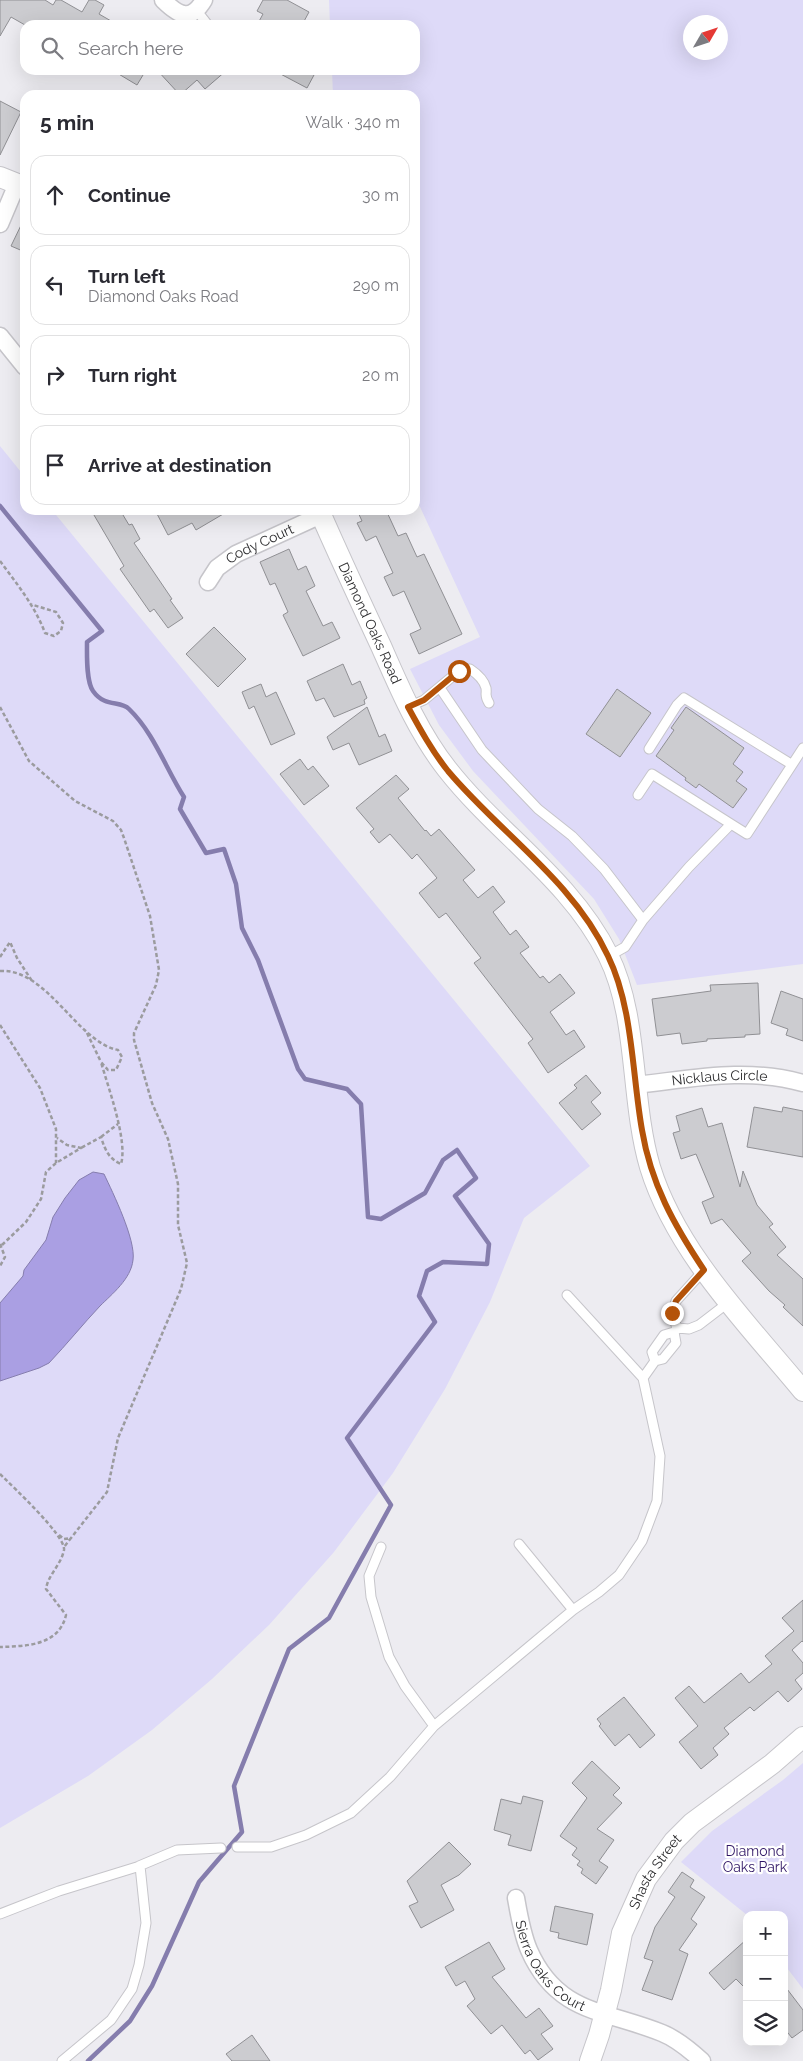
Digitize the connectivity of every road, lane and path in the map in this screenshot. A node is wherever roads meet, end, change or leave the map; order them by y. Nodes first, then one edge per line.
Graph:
1 (163, 0) edge
2 (201, 6) edge
3 (206, 20) edge
4 (14, 183) edge
5 (0, 224) edge
6 (0, 336) edge
7 (20, 361) edge
8 (316, 515) edge
9 (321, 515) edge
10 (0, 561) edge
11 (208, 582) dead end
12 (30, 604) junction
13 (440, 688) junction
14 (489, 703) dead end
15 (0, 707) edge
16 (408, 707) junction
17 (803, 748) edge
18 (649, 749) dead end
19 (791, 764) junction
20 (638, 795) dead end
21 (731, 824) junction
22 (642, 920) junction
23 (608, 956) junction
24 (0, 957) edge
25 (0, 971) edge
26 (33, 982) junction
27 (0, 1025) edge
28 (86, 1032) junction
29 (101, 1062) junction
30 (803, 1083) edge
31 (635, 1086) junction
32 (118, 1124) junction
33 (101, 1137) junction
34 (57, 1138) junction
35 (82, 1148) junction
36 (56, 1162) junction
37 (1, 1244) edge
38 (0, 1266) edge
39 (704, 1270) junction
40 (567, 1295) dead end
41 (729, 1301) junction
42 (675, 1330) junction
43 (655, 1361) junction
44 (643, 1378) junction
45 (803, 1391) edge
46 (0, 1474) edge
47 (56, 1533) junction
48 (71, 1538) junction
49 (519, 1544) dead end
50 (381, 1547) dead end
51 (64, 1548) junction
52 (573, 1610) junction
53 (0, 1647) edge
54 (434, 1726) junction
55 (803, 1738) edge
56 (237, 1847) dead end
57 (221, 1848) dead end
58 (139, 1866) junction
59 (516, 1898) dead end
60 (0, 1914) edge
61 (605, 2014) junction
62 (62, 2061) edge
63 (590, 2061) edge
64 (702, 2061) edge

1 - 2 street
2 - 3 lane
4 - 5 street
6 - 7 street
8 - 11 street, Cody Court
9 - 16 street, Diamond Oaks Road
10 - 12 path
12 - 12 path
13 - 14 lane
13 - 16 lane
13 - 22 lane
15 - 48 path
16 - 23 street, Diamond Oaks Road
17 - 19 lane
18 - 19 lane
19 - 21 lane
20 - 21 lane
21 - 22 lane
22 - 23 lane
23 - 31 street, Diamond Oaks Road
24 - 26 path
25 - 26 path
26 - 28 path
27 - 34 path
28 - 29 path
28 - 29 path
29 - 32 path
30 - 31 street, Nicklaus Circle
31 - 39 street, Diamond Oaks Road
32 - 33 path
32 - 33 path
33 - 35 path
34 - 35 path
34 - 36 path
35 - 36 path
36 - 37 path
37 - 38 path
39 - 41 street, Diamond Oaks Road
39 - 42 lane
40 - 44 lane
41 - 42 lane
41 - 45 street, Diamond Oaks Road
42 - 43 lane
42 - 43 lane
43 - 44 lane
44 - 52 lane
46 - 47 path
47 - 48 path
47 - 51 path
48 - 51 path
49 - 52 lane
50 - 54 lane
51 - 53 path
52 - 54 lane
54 - 56 lane
55 - 61 street, Shasta Street
57 - 58 lane
58 - 60 lane
58 - 62 lane
59 - 61 street, Sierra Oaks Court
61 - 63 street, Shasta Street
61 - 64 street, Sierra Oaks Court

